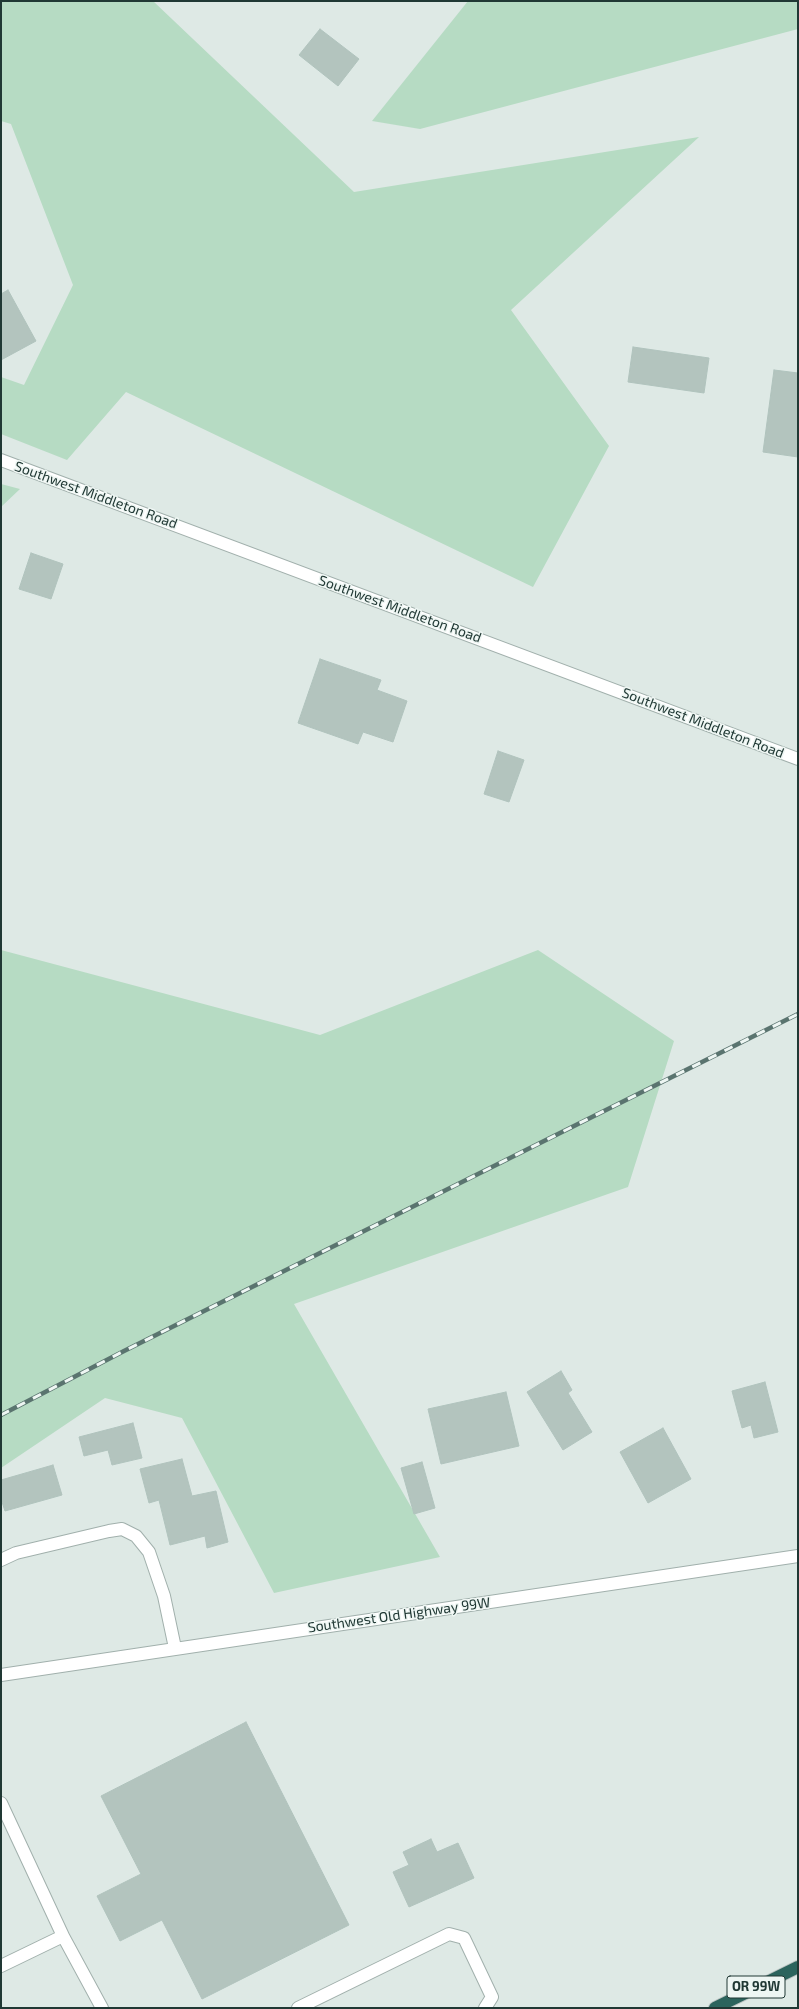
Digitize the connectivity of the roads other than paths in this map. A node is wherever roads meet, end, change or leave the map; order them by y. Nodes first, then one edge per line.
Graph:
1 (1, 460) edge
2 (798, 759) edge
3 (798, 1556) edge
4 (1, 1560) edge
5 (175, 1648) junction
6 (1, 1675) edge
7 (1, 1803) edge
8 (63, 1936) junction
9 (1, 1966) edge
10 (798, 1967) edge
11 (102, 2008) edge
12 (298, 2008) edge
13 (485, 2008) edge
14 (715, 2008) edge

1 - 2 street, Southwest Middleton Road
3 - 5 street, Southwest Old Highway 99W
4 - 5 street
5 - 6 street, Southwest Old Highway 99W
7 - 8 street
8 - 9 street
8 - 11 street
10 - 14 highway, OR 99W
12 - 13 street

